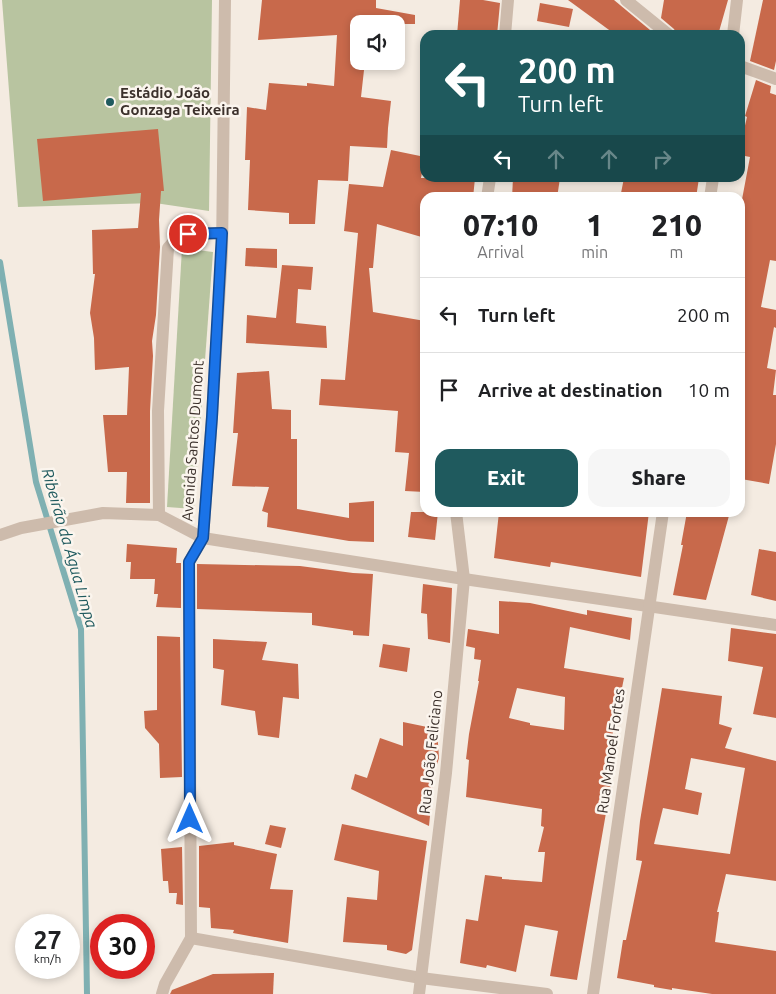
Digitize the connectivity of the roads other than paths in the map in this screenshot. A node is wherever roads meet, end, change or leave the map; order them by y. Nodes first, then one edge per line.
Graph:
1 (225, 0) edge
2 (508, 0) edge
3 (626, 0) edge
4 (737, 0) edge
5 (505, 30) edge
6 (663, 30) edge
7 (734, 30) edge
8 (745, 68) edge
9 (776, 80) edge
10 (222, 233) junction
11 (159, 515) junction
12 (457, 517) edge
13 (662, 517) edge
14 (0, 535) edge
15 (203, 538) junction
16 (464, 579) junction
17 (648, 607) junction
18 (776, 625) edge
19 (191, 938) junction
20 (421, 978) junction
21 (162, 994) edge
22 (419, 994) edge
23 (547, 994) edge
24 (593, 994) edge

1 - 10 street, Avenida Santos Dumont
2 - 5 street
3 - 6 street
4 - 7 street
8 - 9 street
10 - 11 street
10 - 15 street, Avenida Santos Dumont
11 - 14 street
11 - 15 street
12 - 16 street, Rua João Feliciano
13 - 17 street, Rua Manoel Fortes
15 - 16 street
15 - 19 street, Avenida Santos Dumont
16 - 17 street
16 - 20 street, Rua João Feliciano
17 - 18 street
17 - 24 street, Rua Manoel Fortes
19 - 20 street
19 - 21 street, Avenida Santos Dumont
20 - 22 street, Rua João Feliciano
20 - 23 street

